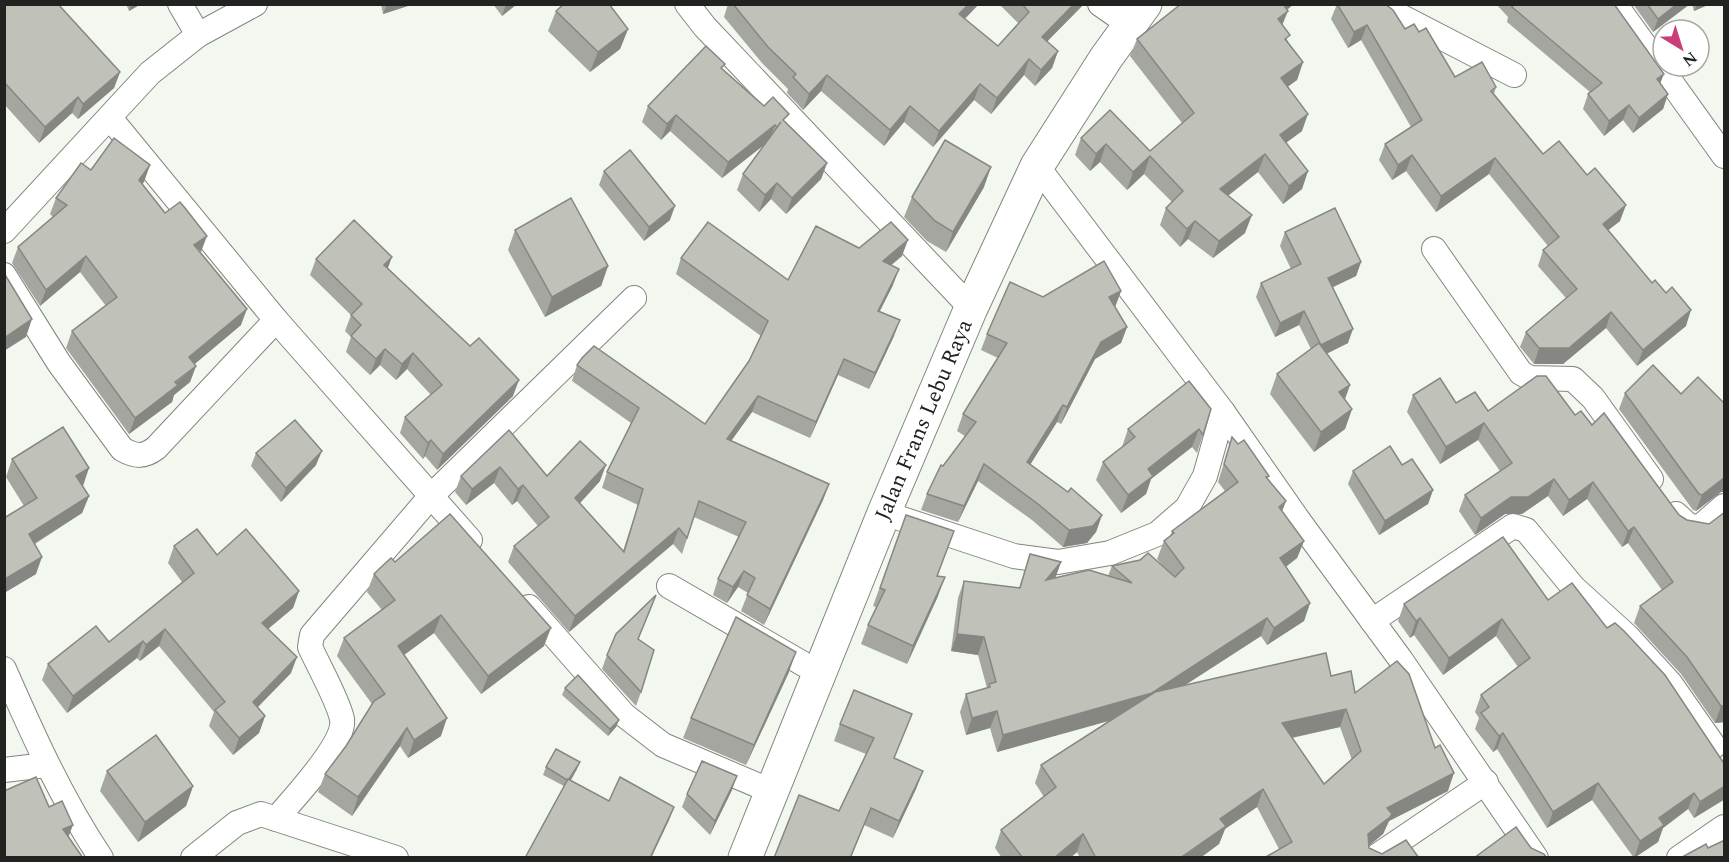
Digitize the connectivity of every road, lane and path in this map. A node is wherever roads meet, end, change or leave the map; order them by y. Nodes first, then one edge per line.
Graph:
1 (180, 4) edge
2 (255, 4) edge
3 (687, 4) edge
4 (1100, 4) edge
5 (1377, 4) edge
6 (1615, 4) edge
7 (1138, 15) edge
8 (198, 35) junction
9 (1514, 75) dead end
10 (110, 118) junction
11 (1725, 156) edge
12 (1037, 166) junction
13 (4, 231) edge
14 (1434, 249) dead end
15 (4, 275) edge
16 (634, 298) dead end
17 (971, 308) junction
18 (276, 320) junction
19 (1223, 412) junction
20 (431, 496) junction
21 (1725, 506) edge
22 (884, 513) junction
23 (485, 557) edge
24 (669, 586) dead end
25 (516, 592) edge
26 (1372, 621) junction
27 (4, 669) edge
28 (819, 673) junction
29 (1721, 749) edge
30 (46, 765) junction
31 (4, 770) edge
32 (1486, 782) junction
33 (771, 791) junction
34 (276, 819) junction
35 (1725, 827) edge
36 (101, 858) edge
37 (193, 858) edge
38 (396, 858) edge
39 (745, 858) edge
40 (1374, 858) edge
41 (1536, 858) edge
42 (1679, 858) edge

1 - 8 street
2 - 8 street
3 - 17 street
4 - 7 street
5 - 9 street
6 - 11 street
7 - 12 main road, Jalan Frans Lebu Raya
8 - 10 street
10 - 13 street
10 - 18 street
12 - 17 main road, Jalan Frans Lebu Raya
12 - 19 street
14 - 21 street
15 - 18 street
16 - 20 street
17 - 22 main road, Jalan Frans Lebu Raya
18 - 20 street
19 - 22 street
19 - 26 street
20 - 23 street
20 - 34 street
22 - 28 main road, Jalan Frans Lebu Raya
24 - 28 street
25 - 33 street
26 - 29 street
26 - 32 street
27 - 30 street
28 - 33 main road, Jalan Frans Lebu Raya
30 - 31 street
30 - 36 street
32 - 40 street
32 - 41 street
33 - 39 main road, Jalan Frans Lebu Raya
34 - 37 street
34 - 38 street
35 - 42 street

